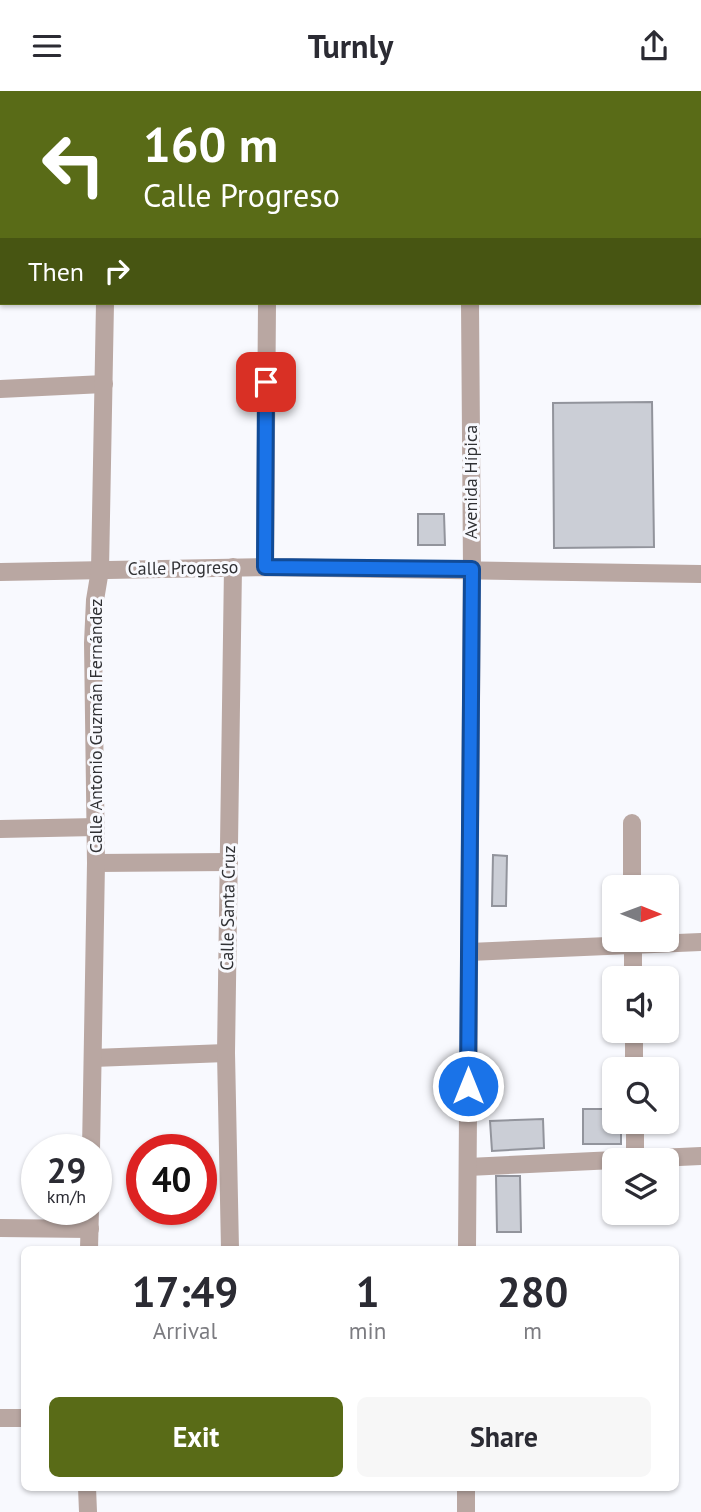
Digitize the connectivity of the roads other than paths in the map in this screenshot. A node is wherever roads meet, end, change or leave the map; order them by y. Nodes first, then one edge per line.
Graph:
1 (105, 305) edge
2 (267, 305) edge
3 (470, 305) edge
4 (104, 384) junction
5 (0, 389) edge
6 (233, 567) junction
7 (265, 567) junction
8 (100, 569) junction
9 (472, 569) junction
10 (0, 572) edge
11 (701, 574) edge
12 (632, 823) dead end
13 (96, 827) junction
14 (0, 829) edge
15 (229, 862) junction
16 (96, 863) junction
17 (632, 875) edge
18 (679, 941) edge
19 (701, 941) edge
20 (602, 944) edge
21 (469, 952) junction
22 (226, 1053) junction
23 (93, 1058) junction
24 (91, 1134) edge
25 (701, 1156) edge
26 (679, 1157) edge
27 (602, 1161) edge
28 (468, 1167) junction
29 (90, 1225) edge
30 (0, 1228) edge
31 (90, 1229) junction
32 (89, 1246) edge
33 (230, 1246) edge
34 (467, 1246) edge
35 (0, 1419) edge
36 (21, 1419) edge
37 (88, 1491) edge
38 (466, 1491) edge
39 (88, 1512) edge
40 (466, 1512) edge

1 - 4 street, Calle Antonio Guzmán Fernández
2 - 7 street
3 - 9 street, Avenida Hípica
4 - 5 street
4 - 8 street, Calle Antonio Guzmán Fernández
6 - 7 street, Calle Progreso
6 - 8 street, Calle Progreso
6 - 15 street, Calle Santa Cruz
7 - 9 street, Calle Progreso
8 - 10 street, Calle Progreso
8 - 13 street, Calle Antonio Guzmán Fernández
9 - 11 street, Calle Progreso
9 - 21 street, Avenida Hípica
12 - 17 street
13 - 14 street
13 - 16 street, Calle Antonio Guzmán Fernández
15 - 16 street
15 - 22 street, Calle Santa Cruz
16 - 23 street, Calle Antonio Guzmán Fernández
18 - 19 street
20 - 21 street
21 - 28 street, Avenida Hípica
22 - 23 street
22 - 33 street, Calle Santa Cruz
23 - 24 street, Calle Antonio Guzmán Fernández
25 - 26 street
27 - 28 street
28 - 34 street, Avenida Hípica
29 - 31 street
30 - 31 street
31 - 32 street
35 - 36 street
37 - 39 street
38 - 40 street

